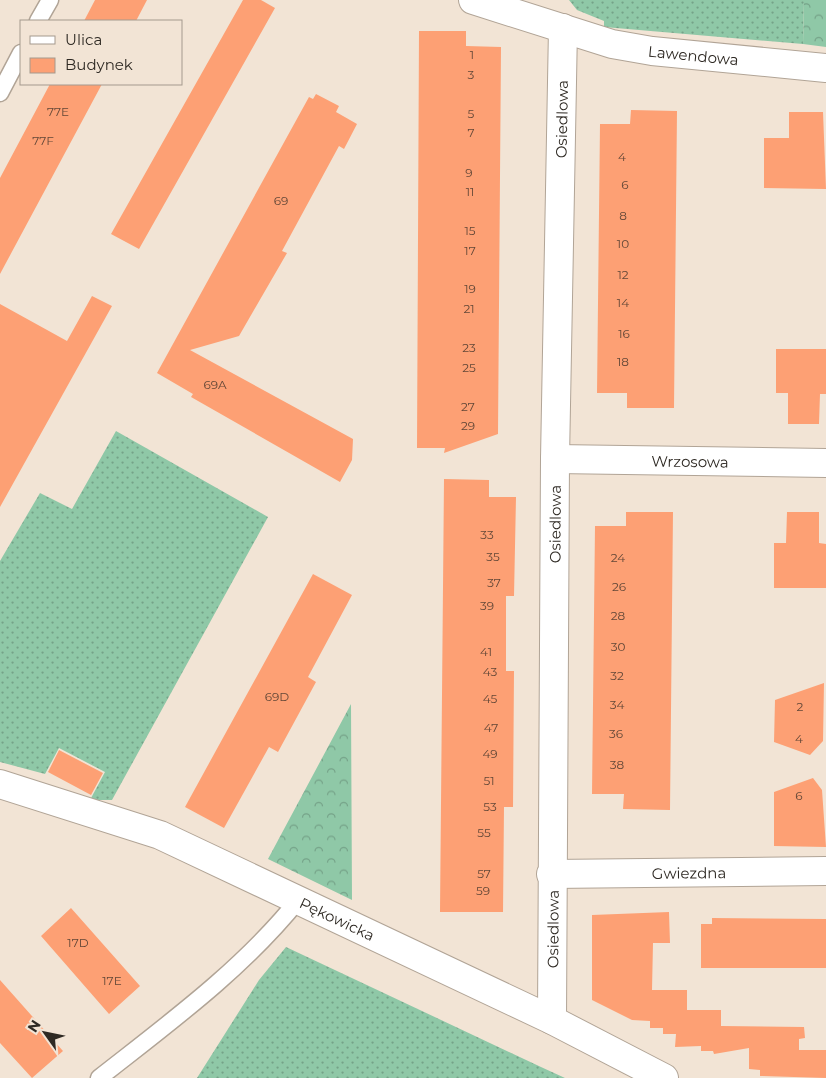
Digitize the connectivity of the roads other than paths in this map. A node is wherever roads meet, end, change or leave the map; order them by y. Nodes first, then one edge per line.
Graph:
1 (50, 0) edge
2 (473, 0) edge
3 (551, 16) edge
4 (39, 20) edge
5 (20, 55) edge
6 (826, 68) edge
7 (0, 93) edge
8 (555, 460) junction
9 (826, 463) edge
10 (0, 784) edge
11 (826, 871) edge
12 (551, 874) junction
13 (299, 899) junction
14 (552, 1020) junction
15 (99, 1078) edge
16 (664, 1078) edge

1 - 4 lane
2 - 3 street, Lawendowa
3 - 6 street, Lawendowa
3 - 8 street, Osiedlowa
5 - 7 lane
8 - 9 street, Wrzosowa
8 - 12 street, Osiedlowa
10 - 13 street, Pękowicka
11 - 12 street, Gwiezdna
12 - 14 street, Osiedlowa
13 - 14 street, Pękowicka
13 - 15 lane
14 - 16 street, Pękowicka

